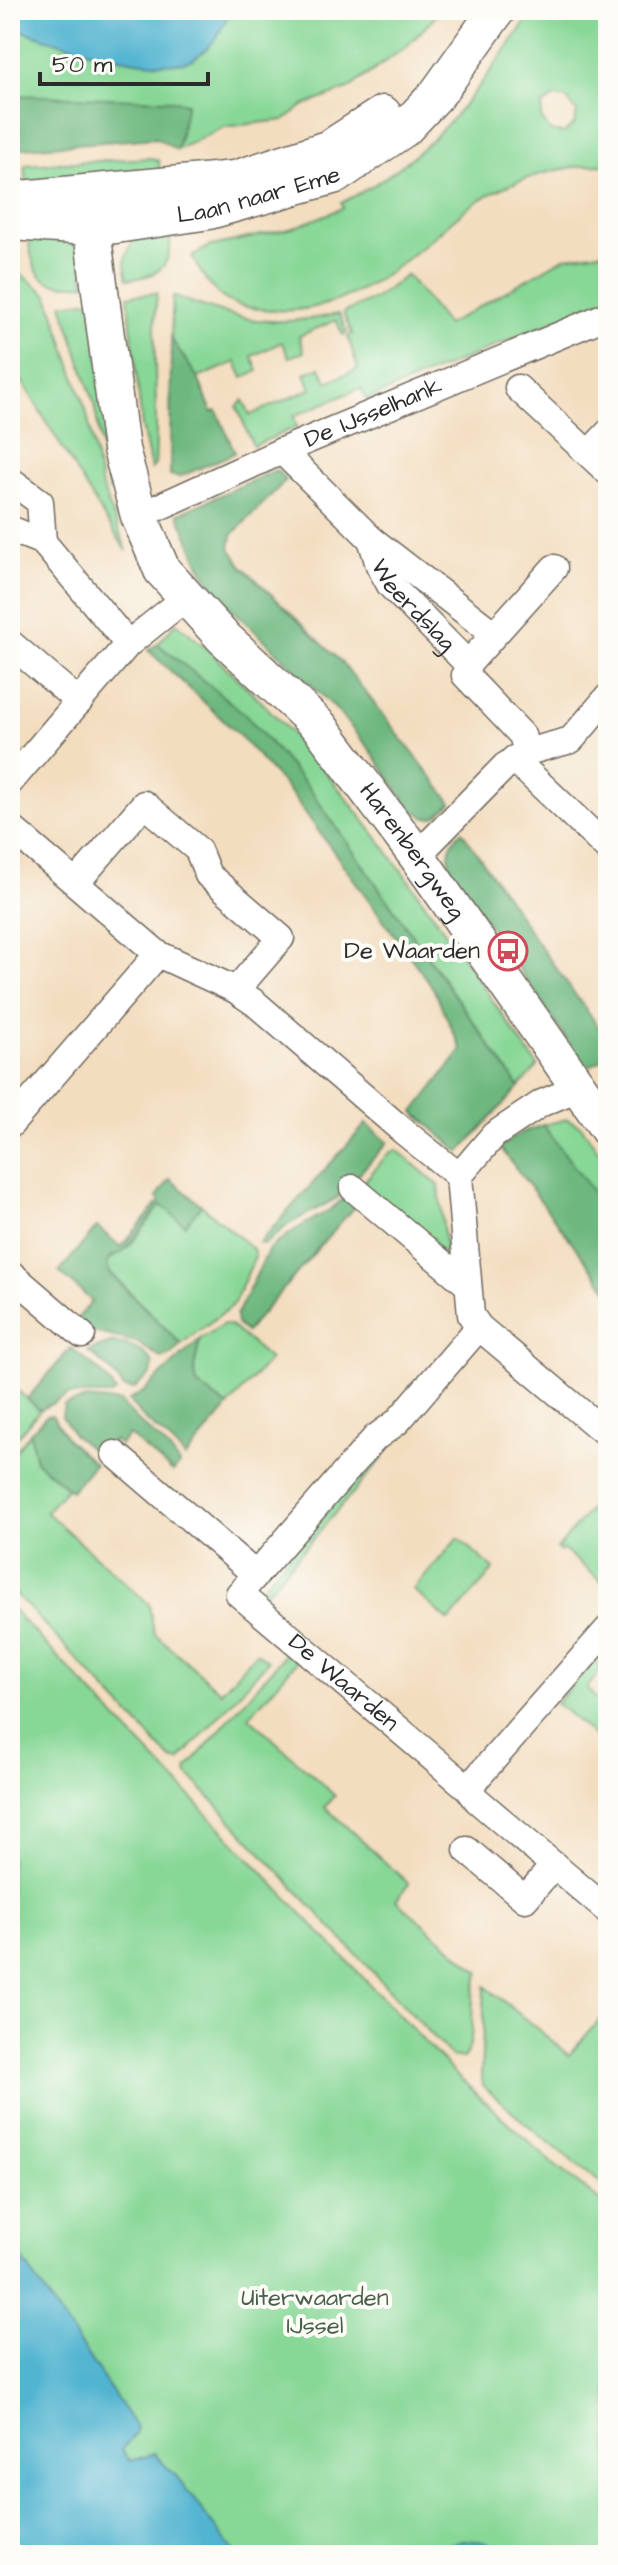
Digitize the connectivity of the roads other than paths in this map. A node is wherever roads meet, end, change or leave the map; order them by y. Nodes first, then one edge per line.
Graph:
1 (497, 10) edge
2 (10, 200) edge
3 (102, 209) junction
4 (10, 222) edge
5 (608, 315) edge
6 (518, 388) dead end
7 (608, 433) edge
8 (282, 451) junction
9 (599, 462) edge
10 (10, 480) edge
11 (146, 514) junction
12 (10, 529) edge
13 (371, 539) junction
14 (43, 542) junction
15 (554, 568) dead end
16 (188, 596) junction
17 (494, 634) junction
18 (10, 643) edge
19 (128, 644) junction
20 (468, 664) junction
21 (608, 697) edge
22 (79, 702) junction
23 (521, 755) junction
24 (10, 782) edge
25 (10, 827) edge
26 (608, 849) edge
27 (417, 856) junction
28 (76, 883) junction
29 (158, 954) junction
30 (236, 990) junction
31 (578, 1088) junction
32 (10, 1125) edge
33 (608, 1129) edge
34 (459, 1176) junction
35 (353, 1188) dead end
36 (10, 1273) edge
37 (468, 1285) junction
38 (479, 1327) junction
39 (82, 1335) dead end
40 (608, 1435) edge
41 (115, 1454) dead end
42 (256, 1575) junction
43 (608, 1629) edge
44 (468, 1788) junction
45 (467, 1850) dead end
46 (554, 1865) junction
47 (608, 1911) edge

1 - 3 street, Laan naar Eme
2 - 3 street, Laan naar Eme
3 - 4 street, Laan naar Eme
3 - 11 street, Harenbergweg
5 - 8 street, De IJsselhank
6 - 9 street
7 - 9 street
8 - 11 street, De IJsselhank
8 - 13 street, Weerdslag
10 - 14 street
11 - 16 street, Harenbergweg
12 - 14 street
13 - 17 street, Weerdslag
13 - 20 street, Weerdslag
14 - 19 street
15 - 17 street, Weerdslag
16 - 19 street
16 - 27 street, Harenbergweg
17 - 20 street, Weerdslag
18 - 22 street
19 - 22 street
20 - 23 street, Weerdslag
21 - 23 street
22 - 24 street
23 - 26 street, Weerdslag
23 - 27 street
25 - 28 street
27 - 31 street, Harenbergweg
28 - 29 street
28 - 30 street
29 - 30 street
29 - 32 street
30 - 34 street
31 - 33 street, Harenbergweg
31 - 34 street
34 - 37 street
35 - 37 street
36 - 39 street
37 - 38 street
38 - 40 street
38 - 42 street, De Waarden
41 - 42 street
42 - 44 street, De Waarden
43 - 44 street
44 - 46 street, De Waarden
45 - 46 street
46 - 47 street, De Waarden

